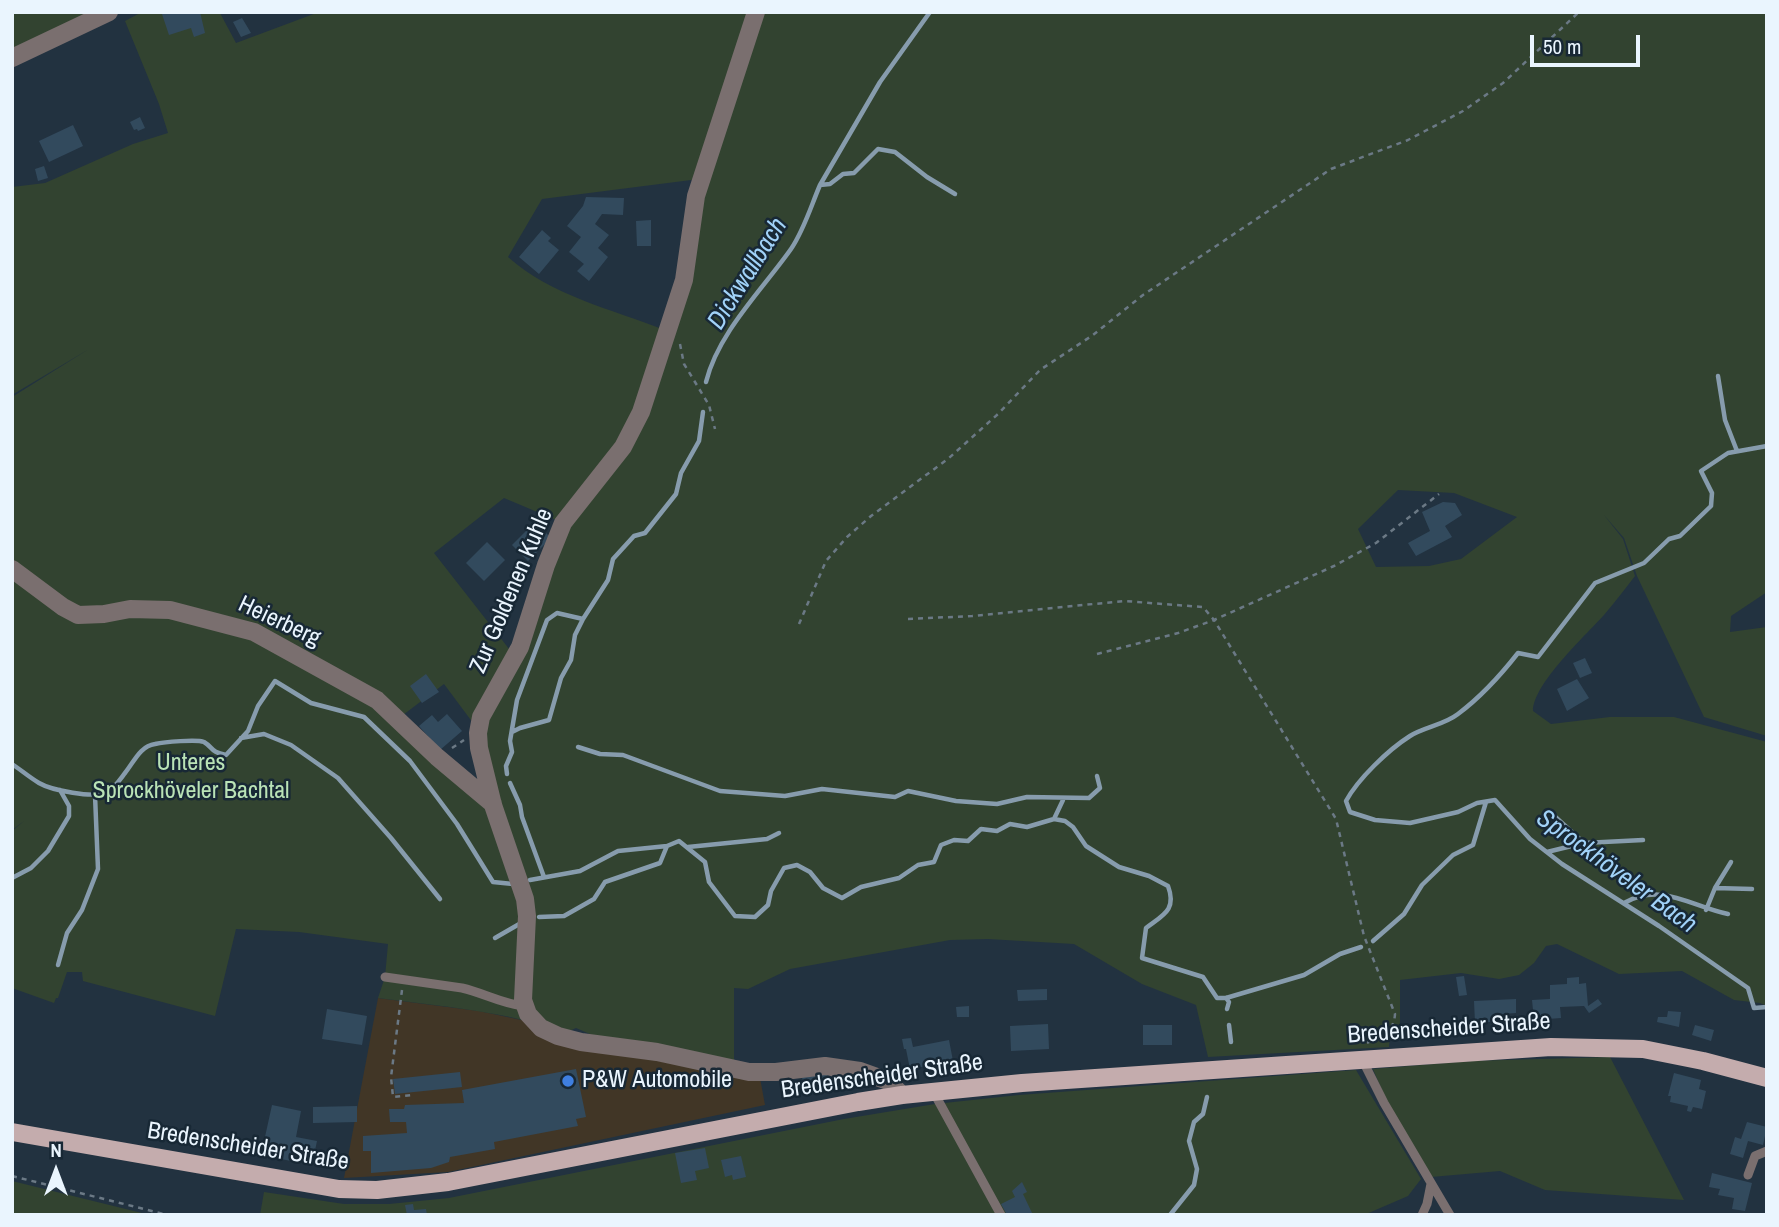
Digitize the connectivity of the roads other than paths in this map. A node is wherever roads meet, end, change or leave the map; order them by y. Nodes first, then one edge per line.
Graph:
1 (109, 12) edge
2 (756, 12) edge
3 (12, 58) edge
4 (12, 569) edge
5 (493, 805) junction
6 (385, 977) dead end
7 (524, 1006) junction
8 (1362, 1059) junction
9 (1767, 1077) edge
10 (933, 1091) junction
11 (902, 1094) junction
12 (12, 1132) edge
13 (1767, 1151) edge
14 (1748, 1175) dead end
15 (1431, 1184) junction
16 (1002, 1215) edge
17 (1422, 1215) edge
18 (1450, 1215) edge

1 - 3 street
2 - 5 street, Zur Goldenen Kuhle
4 - 5 street, Heierberg
5 - 7 street, Zur Goldenen Kuhle
6 - 7 lane
7 - 11 street
8 - 9 main road, Bredenscheider Straße
8 - 10 main road, Bredenscheider Straße
8 - 15 lane
10 - 11 main road, Bredenscheider Straße
10 - 16 lane
11 - 12 main road, Bredenscheider Straße
13 - 14 lane
15 - 17 lane
15 - 18 lane

